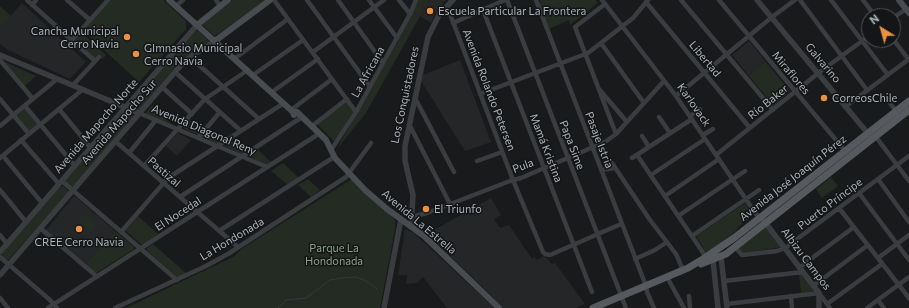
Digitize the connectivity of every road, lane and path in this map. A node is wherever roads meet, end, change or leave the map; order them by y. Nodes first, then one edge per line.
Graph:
1 (26, 0) edge
2 (36, 0) edge
3 (67, 0) edge
4 (76, 0) edge
5 (108, 0) edge
6 (170, 0) edge
7 (184, 0) edge
8 (216, 0) edge
9 (228, 0) edge
10 (270, 0) edge
11 (274, 0) edge
12 (307, 0) edge
13 (338, 0) edge
14 (369, 0) edge
15 (384, 0) edge
16 (400, 0) edge
17 (416, 0) edge
18 (454, 0) edge
19 (506, 0) edge
20 (681, 0) edge
21 (719, 0) edge
22 (757, 0) edge
23 (795, 0) edge
24 (800, 0) edge
25 (831, 0) edge
26 (536, 1) edge
27 (647, 1) edge
28 (901, 1) edge
29 (603, 2) edge
30 (72, 4) junction
31 (32, 5) junction
32 (176, 6) junction
33 (220, 6) junction
34 (447, 6) junction
35 (374, 7) junction
36 (483, 10) junction
37 (907, 11) edge
38 (410, 14) junction
39 (772, 17) junction
40 (288, 19) junction
41 (90, 20) junction
42 (354, 22) junction
43 (454, 23) junction
44 (197, 25) junction
45 (622, 26) junction
46 (749, 36) junction
47 (334, 37) junction
48 (397, 38) junction
49 (72, 40) junction
50 (303, 40) junction
51 (861, 40) edge
52 (214, 41) junction
53 (861, 42) edge
54 (602, 43) junction
55 (867, 48) edge
56 (900, 48) edge
57 (313, 52) junction
58 (584, 54) junction
59 (727, 54) junction
60 (842, 56) junction
61 (0, 57) edge
62 (190, 57) junction
63 (234, 58) junction
64 (318, 59) junction
65 (908, 59) edge
66 (384, 63) junction
67 (560, 64) junction
68 (248, 70) junction
69 (175, 72) junction
70 (705, 72) junction
71 (535, 73) junction
72 (818, 74) junction
73 (888, 75) junction
74 (253, 76) junction
75 (57, 79) junction
76 (332, 79) junction
77 (664, 81) junction
78 (511, 82) junction
79 (72, 85) junction
80 (370, 86) junction
81 (597, 86) junction
82 (162, 87) junction
83 (222, 87) junction
84 (82, 90) junction
85 (867, 90) junction
86 (272, 92) junction
87 (795, 92) junction
88 (480, 94) junction
89 (676, 96) junction
90 (415, 98) junction
91 (886, 98) dead end
92 (0, 99) edge
93 (33, 99) junction
94 (205, 99) junction
95 (347, 99) junction
96 (909, 101) edge
97 (284, 103) junction
98 (644, 103) junction
99 (25, 106) junction
100 (845, 106) junction
101 (125, 107) junction
102 (59, 109) junction
103 (700, 109) dead end
104 (772, 110) junction
105 (909, 110) edge
106 (292, 111) junction
107 (896, 111) junction
108 (220, 112) junction
109 (356, 112) junction
110 (139, 113) junction
111 (192, 114) junction
112 (14, 115) junction
113 (659, 117) dead end
114 (691, 117) junction
115 (259, 119) junction
116 (299, 119) junction
117 (156, 120) junction
118 (627, 122) junction
119 (409, 124) junction
120 (40, 125) junction
121 (0, 126) edge
122 (312, 126) junction
123 (750, 128) junction
124 (177, 129) junction
125 (713, 129) dead end
126 (241, 131) junction
127 (670, 133) junction
128 (29, 134) junction
129 (616, 134) junction
130 (317, 135) junction
131 (642, 136) dead end
132 (704, 137) junction
133 (872, 137) junction
134 (198, 138) junction
135 (22, 140) junction
136 (115, 141) junction
137 (371, 144) dead end
138 (217, 146) junction
139 (90, 147) junction
140 (592, 147) junction
141 (649, 147) junction
142 (331, 149) junction
143 (502, 152) junction
144 (129, 153) junction
145 (637, 155) junction
146 (847, 155) junction
147 (242, 156) junction
148 (909, 156) edge
149 (1, 157) edge
150 (334, 157) junction
151 (718, 157) junction
152 (567, 158) junction
153 (632, 158) dead end
154 (477, 161) dead end
155 (612, 163) dead end
156 (897, 165) junction
157 (74, 166) junction
158 (144, 166) junction
159 (267, 167) junction
160 (544, 168) junction
161 (615, 168) junction
162 (601, 170) junction
163 (745, 171) dead end
164 (454, 172) dead end
165 (350, 173) junction
166 (814, 175) junction
167 (651, 176) junction
168 (732, 179) junction
169 (878, 179) junction
170 (513, 180) junction
171 (909, 181) edge
172 (60, 182) junction
173 (819, 182) junction
174 (163, 183) junction
175 (0, 190) edge
176 (73, 190) junction
177 (759, 190) dead end
178 (859, 193) junction
179 (664, 196) junction
180 (180, 197) junction
181 (746, 198) junction
182 (42, 203) junction
183 (450, 204) junction
184 (840, 208) junction
185 (197, 212) junction
186 (678, 216) junction
187 (412, 217) junction
188 (760, 217) junction
189 (26, 222) junction
190 (909, 222) edge
191 (406, 223) junction
192 (766, 223) junction
193 (621, 224) junction
194 (854, 227) junction
195 (40, 228) junction
196 (219, 231) junction
197 (121, 232) junction
198 (597, 234) junction
199 (0, 235) edge
200 (909, 235) edge
201 (692, 236) junction
202 (667, 242) junction
203 (7, 244) junction
204 (897, 244) junction
205 (574, 245) junction
206 (868, 245) junction
207 (238, 247) junction
208 (735, 247) junction
209 (785, 248) junction
210 (141, 249) junction
211 (0, 252) edge
212 (0, 257) edge
213 (721, 257) junction
214 (710, 258) junction
215 (878, 258) junction
216 (635, 259) junction
217 (909, 260) edge
218 (9, 264) junction
219 (882, 264) junction
220 (685, 269) junction
221 (801, 270) junction
222 (0, 275) edge
223 (96, 277) junction
224 (667, 277) junction
225 (909, 277) edge
226 (177, 280) junction
227 (724, 281) junction
228 (898, 285) junction
229 (646, 286) junction
230 (813, 286) junction
231 (592, 292) dead end
232 (819, 293) junction
233 (689, 296) dead end
234 (791, 296) junction
235 (621, 297) junction
236 (0, 298) edge
237 (909, 298) edge
238 (878, 300) junction
239 (55, 306) edge
240 (727, 306) edge
241 (828, 306) edge
242 (8, 308) edge
243 (48, 308) edge
244 (115, 308) edge
245 (384, 308) edge
246 (499, 308) edge
247 (593, 308) edge
248 (626, 308) edge
249 (654, 308) edge
250 (684, 308) edge
251 (690, 308) edge
252 (718, 308) edge
253 (792, 308) edge
254 (820, 308) edge
255 (867, 308) edge
256 (884, 308) edge

1 - 31 street
2 - 31 street
3 - 30 street
4 - 30 street
5 - 41 street
6 - 32 main road, Avenida La Estrella
7 - 32 street
8 - 33 street
9 - 33 main road, Avenida Mapocho Norte
10 - 52 main road, Avenida Mapocho Sur
11 - 40 street
12 - 47 street
13 - 42 street
14 - 35 street
15 - 35 street
16 - 38 street
17 - 38 street, La Africana
18 - 34 street, Los Conquistadores
19 - 36 street
19 - 71 street, Papa Sime
20 - 59 street
21 - 46 street, Miraflores
22 - 39 street, Galvarino
23 - 39 street
24 - 60 street
25 - 51 street
26 - 67 street, Pasaje Istria
27 - 45 street
27 - 70 street, Libertad
28 - 37 main road
29 - 45 street, Karlovack
29 - 58 street
30 - 41 street
31 - 49 street
32 - 44 main road, Avenida La Estrella
33 - 44 main road, Avenida Mapocho Norte
34 - 43 street, Avenida Rolando Petersen
34 - 90 street, Los Conquistadores
35 - 42 street
35 - 48 street
36 - 43 street
36 - 78 street, Mamá Kristina
38 - 48 street, La Africana
39 - 46 street
39 - 72 street, Galvarino
40 - 50 street
40 - 63 street
41 - 49 street
42 - 47 street
42 - 66 street
43 - 88 street, Avenida Rolando Petersen
44 - 52 main road, Avenida La Estrella
44 - 101 street, Avenida Mapocho Norte
45 - 54 street
45 - 77 street, Karlovack
46 - 59 street
46 - 87 street, Miraflores
47 - 57 street
47 - 80 street
48 - 66 street, La Africana
49 - 79 street
50 - 57 street
50 - 74 street
52 - 62 street, Avenida Mapocho Sur
52 - 63 main road, Avenida La Estrella
53 - 60 street, Río Baker
54 - 58 street
54 - 98 street
55 - 73 street
56 - 65 street
57 - 64 street
58 - 67 street
58 - 81 street
59 - 70 street
59 - 104 street
60 - 72 street, Río Baker
60 - 85 street
61 - 75 street, Avenida Diagonal Reny
61 - 93 street
62 - 69 street, Avenida Mapocho Sur
62 - 83 street
63 - 68 main road, Avenida La Estrella
64 - 76 street
64 - 86 street
65 - 73 street
66 - 80 street, La Africana
67 - 71 street
67 - 140 street, Pasaje Istria
68 - 74 main road, Avenida La Estrella
68 - 83 street
69 - 82 street, Avenida Mapocho Sur
69 - 94 street
70 - 89 street
70 - 123 street, Libertad
71 - 78 street
71 - 152 street, Papa Sime
72 - 87 street, Río Baker
72 - 100 street, Galvarino
73 - 85 street
74 - 86 main road, Avenida La Estrella
75 - 79 street, Avenida Diagonal Reny
75 - 93 street
76 - 95 street
76 - 106 street
77 - 89 street, Karlovack
77 - 98 street, Pula
78 - 88 street
78 - 160 street, Mamá Kristina
79 - 84 street, Avenida Diagonal Reny
80 - 109 street, La Africana
81 - 118 street
81 - 129 street
82 - 110 street, Avenida Mapocho Sur
82 - 111 street
83 - 94 street
83 - 115 street
84 - 101 street, Avenida Diagonal Reny
84 - 102 street
85 - 100 street
86 - 97 main road, Avenida La Estrella
87 - 104 street, Río Baker
87 - 146 street, Miraflores
88 - 143 street, Avenida Rolando Petersen
89 - 114 street, Karlovack
90 - 119 street, Los Conquistadores
90 - 164 street
91 - 107 street
92 - 112 street
93 - 99 street
94 - 108 street
94 - 111 street
95 - 109 street
95 - 122 street, La Africana
96 - 107 main road, Avenida José Joaquín Pérez
97 - 106 main road, Avenida La Estrella
97 - 115 street
98 - 118 street, Pula
99 - 112 street
99 - 120 street
100 - 133 street, Galvarino
101 - 110 street, Avenida Diagonal Reny
101 - 139 street, Avenida Mapocho Norte
102 - 120 street
102 - 139 street
103 - 114 street
104 - 123 street, Río Baker
105 - 133 main road, Avenida José Joaquín Pérez
106 - 116 main road, Avenida La Estrella
106 - 122 main road, Avenida La Estrella
107 - 133 main road, Avenida José Joaquín Pérez
108 - 126 street
108 - 134 street
109 - 142 street, La Africana
110 - 117 street, Avenida Diagonal Reny
110 - 136 street, Avenida Mapocho Sur
111 - 124 street
112 - 121 street
112 - 128 street
113 - 127 street
114 - 127 street
114 - 132 street, Karlovack
115 - 126 street
116 - 130 main road, Avenida La Estrella
116 - 147 street
117 - 124 street, Avenida Diagonal Reny
117 - 144 street
118 - 129 street, Pula
119 - 183 street
119 - 187 street, Los Conquistadores
120 - 128 street
120 - 157 street
122 - 142 main road, Avenida La Estrella
123 - 151 street, Río Baker
124 - 134 street, Avenida Diagonal Reny
124 - 158 street
125 - 132 street
126 - 138 street
127 - 141 street
128 - 135 street
129 - 140 street, Pula
130 - 142 main road, Avenida La Estrella
130 - 159 street, El Nocedal
131 - 141 street
132 - 151 street, Karlovack
132 - 167 street
133 - 146 main road, Avenida José Joaquín Pérez
133 - 156 street
134 - 138 street, Avenida Diagonal Reny
135 - 149 street
135 - 172 street
136 - 144 street, Pastizal
136 - 176 street, Avenida Mapocho Sur
137 - 165 street
138 - 147 street, Avenida Diagonal Reny
138 - 174 street
139 - 157 street, Avenida Mapocho Norte
140 - 152 street, Pula
140 - 162 street, Pasaje Istria
141 - 145 street
142 - 150 main road, Avenida La Estrella
143 - 154 street
143 - 170 street, Avenida Rolando Petersen
144 - 158 street, Pastizal
145 - 153 street
145 - 167 street
146 - 166 main road, Avenida José Joaquín Pérez
146 - 173 main road, Avenida José Joaquín Pérez
147 - 159 street, Avenida Diagonal Reny
147 - 180 street
148 - 156 street, Puerto Príncipe
149 - 182 street
150 - 165 main road, Avenida La Estrella
150 - 196 street
151 - 168 street, Karlovack
151 - 179 street, Río Baker
152 - 160 street, Pula
152 - 198 street, Papa Sime
155 - 161 street
156 - 169 street, Puerto Príncipe
156 - 171 street
157 - 172 street, Avenida Mapocho Norte
158 - 174 street, Pastizal
159 - 185 street, El Nocedal
160 - 170 street, Pula
160 - 205 street, Mamá Kristina
161 - 162 street
161 - 202 street
162 - 193 street, Pasaje Istria
163 - 168 street
165 - 191 main road, Avenida La Estrella
165 - 207 street, La Hondonada
166 - 173 main road
166 - 188 main road, Avenida José Joaquín Pérez
167 - 179 street
168 - 181 street, Karlovack
168 - 186 street
169 - 178 street, Puerto Príncipe
169 - 190 street
170 - 183 street, Pula
170 - 205 street, Avenida Rolando Petersen
172 - 176 street
172 - 182 street, Avenida Mapocho Norte
173 - 192 main road, Avenida José Joaquín Pérez
174 - 180 street, Pastizal
174 - 197 street
175 - 189 street
176 - 195 street, Avenida Mapocho Sur
176 - 197 street
177 - 181 street
178 - 184 street, Puerto Príncipe
178 - 204 street
179 - 186 street
180 - 185 street, Pastizal
181 - 188 street, Karlovack
181 - 201 street
182 - 189 street, Avenida Mapocho Norte
183 - 187 street, Pula
184 - 194 street
184 - 209 street, Puerto Príncipe
185 - 196 street, Pastizal
185 - 210 street, El Nocedal
186 - 201 street
187 - 191 street, Los Conquistadores
188 - 192 street, Karlovack
188 - 214 main road, Avenida José Joaquín Pérez
189 - 203 street, Avenida Mapocho Norte
191 - 245 street
191 - 246 main road, Avenida La Estrella
192 - 208 main road, Avenida José Joaquín Pérez
192 - 209 street, Albizu Campos
193 - 198 street
193 - 216 street, Pasaje Istria
194 - 206 street
194 - 221 street
195 - 218 street, Avenida Mapocho Sur
195 - 223 street
196 - 207 street, Pastizal
197 - 210 street
198 - 205 street
198 - 235 street, Papa Sime
199 - 203 street
200 - 204 street
201 - 214 street
202 - 216 street
202 - 220 street
203 - 211 street, Avenida Mapocho Norte
204 - 215 street
204 - 217 street
205 - 231 street, Mamá Kristina
206 - 215 street
206 - 230 street
207 - 226 street, La Hondonada
208 - 209 street, Puerto Príncipe
208 - 213 main road, Avenida José Joaquín Pérez
209 - 221 street, Albizu Campos
210 - 223 street, El Nocedal
210 - 226 street
212 - 218 street
213 - 214 main road, Avenida José Joaquín Pérez
213 - 227 street
214 - 220 main road, Avenida José Joaquín Pérez
214 - 252 street
215 - 219 street
216 - 229 street, Pasaje Istria
218 - 222 street, Avenida Mapocho Sur
218 - 239 street
219 - 228 street
219 - 241 street
220 - 224 main road, Avenida José Joaquín Pérez
221 - 227 street
221 - 230 street, Albizu Campos
223 - 239 street, El Nocedal
224 - 229 main road, Avenida José Joaquín Pérez
224 - 250 street
225 - 228 street
226 - 244 street, La Hondonada
227 - 240 street
228 - 237 street
228 - 238 street
229 - 235 main road, Avenida José Joaquín Pérez
229 - 249 street, Pasaje Istria
230 - 232 street, Albizu Campos
232 - 234 street
232 - 241 street, Albizu Campos
232 - 254 street
233 - 251 street
234 - 240 street
234 - 253 street
235 - 247 main road, Avenida José Joaquín Pérez
235 - 248 street, Papa Sime
236 - 242 street
238 - 255 street
238 - 256 street
239 - 243 street, El Nocedal

